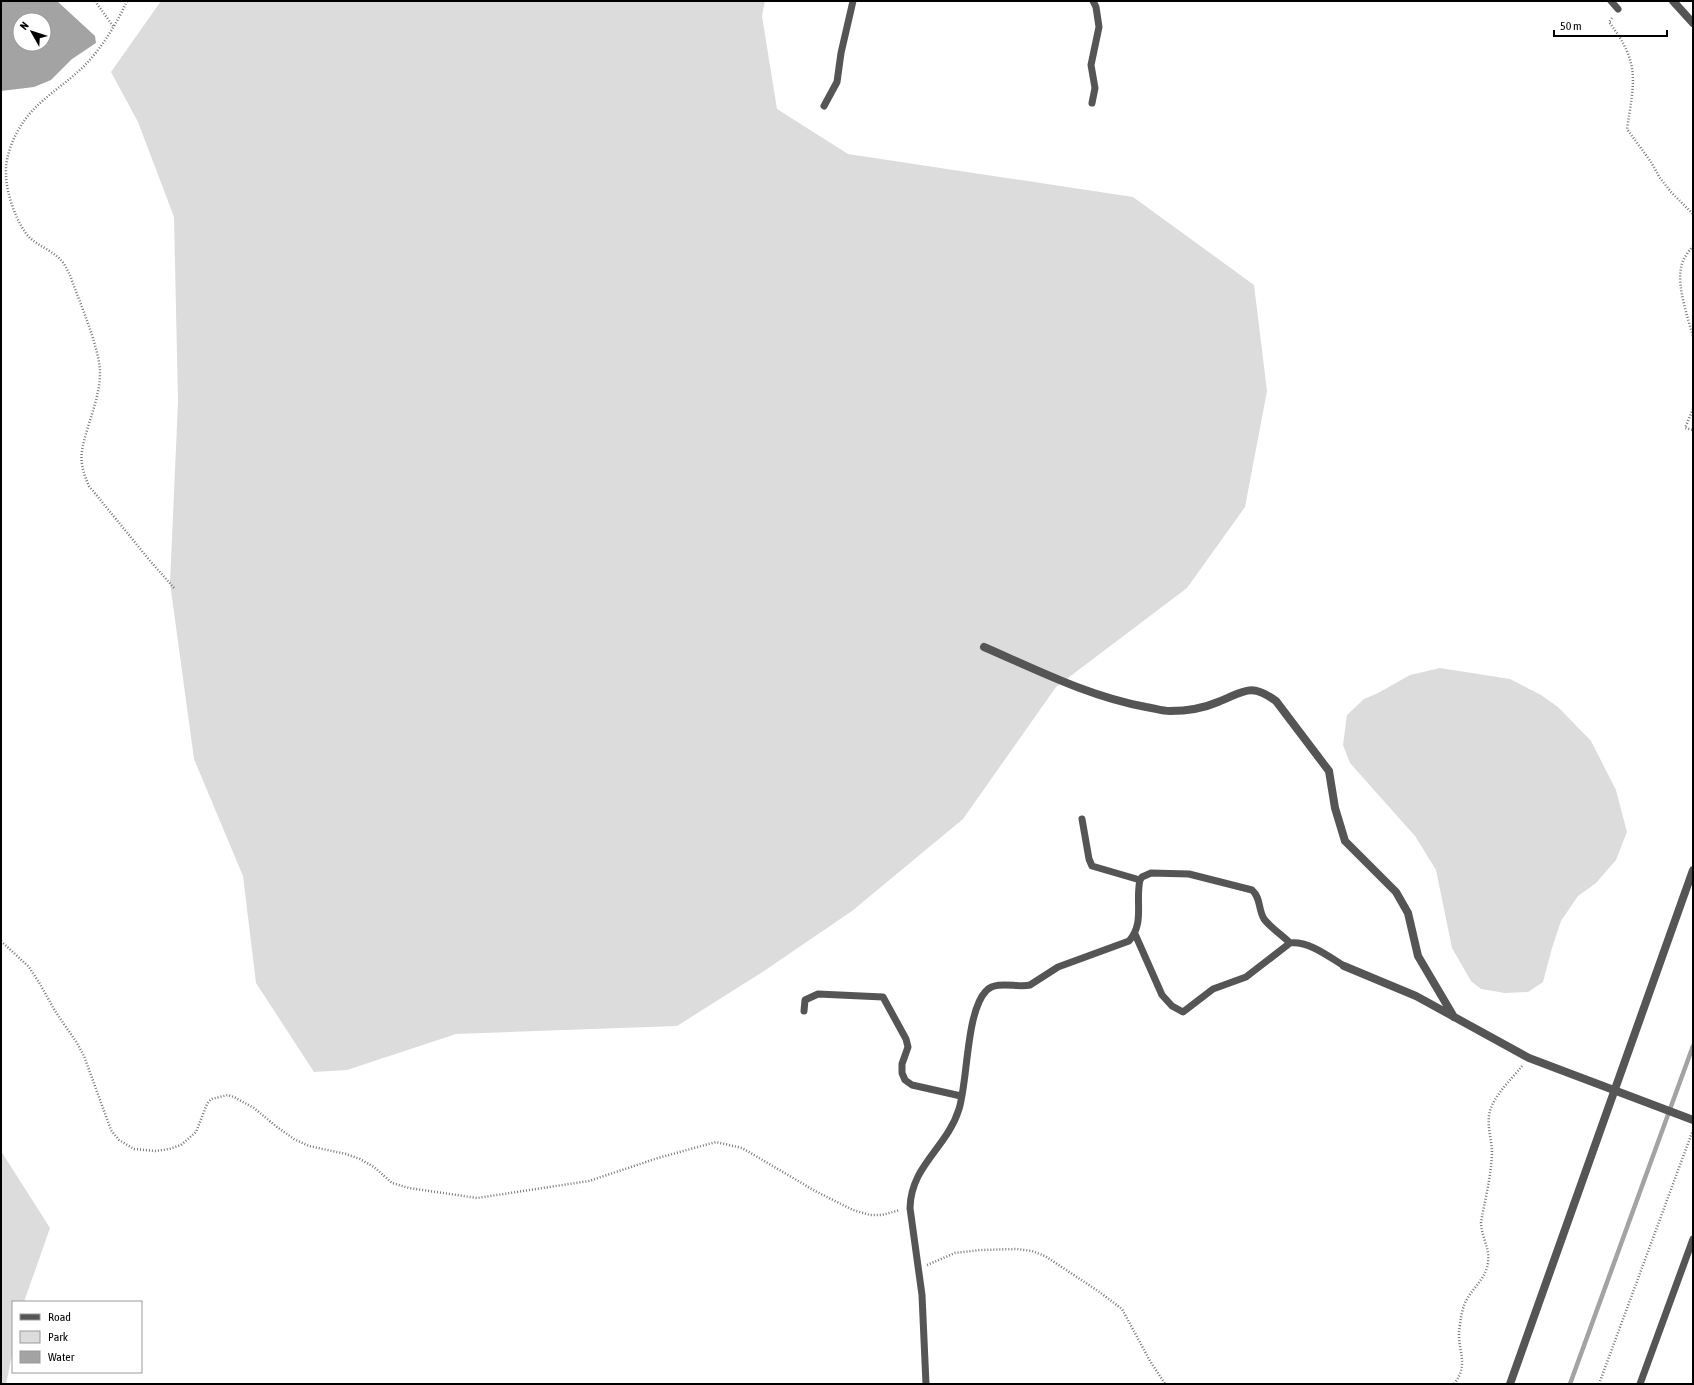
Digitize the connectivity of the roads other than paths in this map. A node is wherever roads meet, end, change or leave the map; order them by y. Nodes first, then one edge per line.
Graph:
1 (853, 1) edge
2 (1093, 1) edge
3 (1611, 1) edge
4 (1673, 1) edge
5 (1618, 9) road end
6 (1693, 23) edge
7 (1092, 103) dead end
8 (824, 106) dead end
9 (984, 648) dead end
10 (1082, 818) dead end
11 (1693, 870) edge
12 (1140, 880) junction
13 (1135, 934) junction
14 (1290, 942) junction
15 (1344, 966) joint
16 (804, 1011) dead end
17 (1454, 1017) junction
18 (1615, 1091) junction
19 (961, 1096) junction
20 (1690, 1119) edge
21 (1693, 1240) edge
22 (926, 1384) edge
23 (1510, 1384) edge
24 (1640, 1384) edge

1 - 8 lane
2 - 7 lane
3 - 5 lane
4 - 6 street
9 - 17 street
10 - 12 lane
11 - 18 street
12 - 13 lane
12 - 14 lane
13 - 14 lane
13 - 19 lane
14 - 15 lane
15 - 17 street
16 - 19 lane
17 - 18 street
18 - 20 street
18 - 23 street
19 - 22 lane
21 - 24 lane

